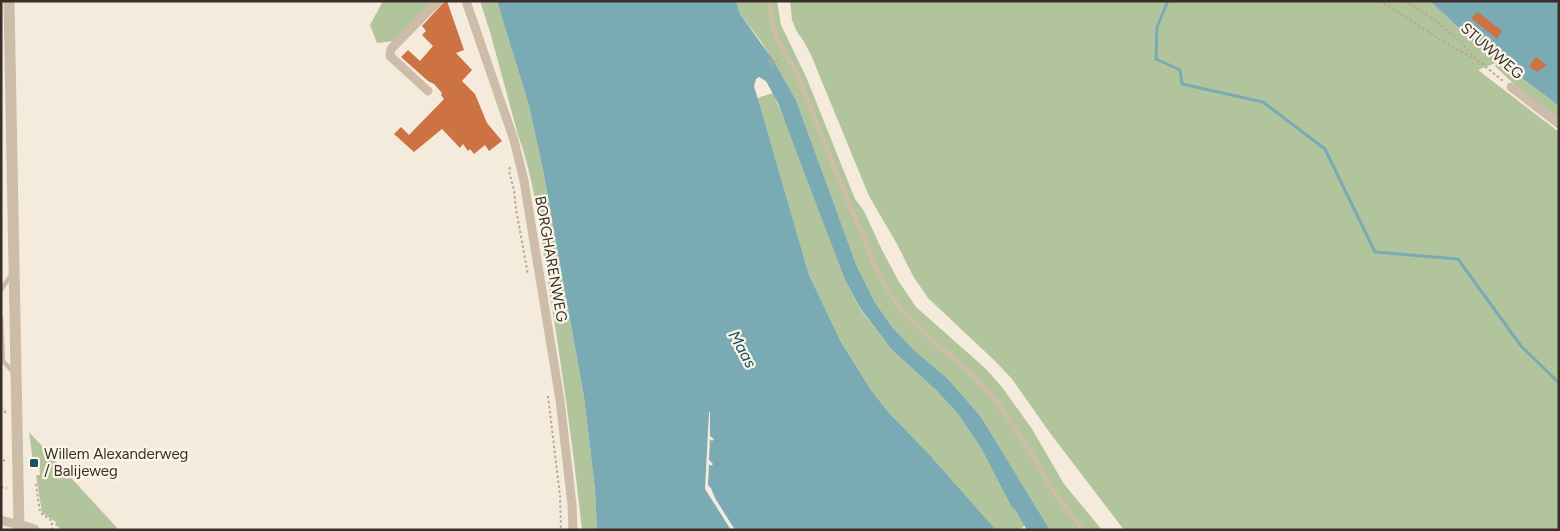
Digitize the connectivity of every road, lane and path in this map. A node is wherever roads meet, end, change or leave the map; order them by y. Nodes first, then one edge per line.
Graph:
1 (9, 1) edge
2 (438, 1) edge
3 (466, 1) edge
4 (769, 1) edge
5 (1380, 1) edge
6 (1404, 1) edge
7 (1475, 58) junction
8 (769, 60) dead end
9 (776, 61) dead end
10 (771, 64) junction
11 (774, 68) dead end
12 (1511, 87) joint
13 (428, 91) dead end
14 (1559, 124) edge
15 (510, 164) dead end
16 (14, 272) junction
17 (528, 276) dead end
18 (1, 290) edge
19 (1, 318) edge
20 (15, 375) junction
21 (548, 390) dead end
22 (36, 484) dead end
23 (1, 520) edge
24 (20, 528) edge
25 (34, 530) edge
26 (52, 530) edge
27 (561, 530) edge
28 (573, 530) edge
29 (1083, 530) edge

1 - 16 street
2 - 13 street
3 - 28 street, BORGHARENWEG
4 - 29 lane
5 - 7 path
6 - 7 path, STUWWEG
7 - 12 path, STUWWEG
8 - 10 path
9 - 10 path
10 - 11 path
12 - 14 street, STUWWEG
15 - 17 path
16 - 18 lane
16 - 20 street
19 - 20 lane
20 - 24 street
21 - 27 path
22 - 26 path
23 - 24 street
24 - 25 street

